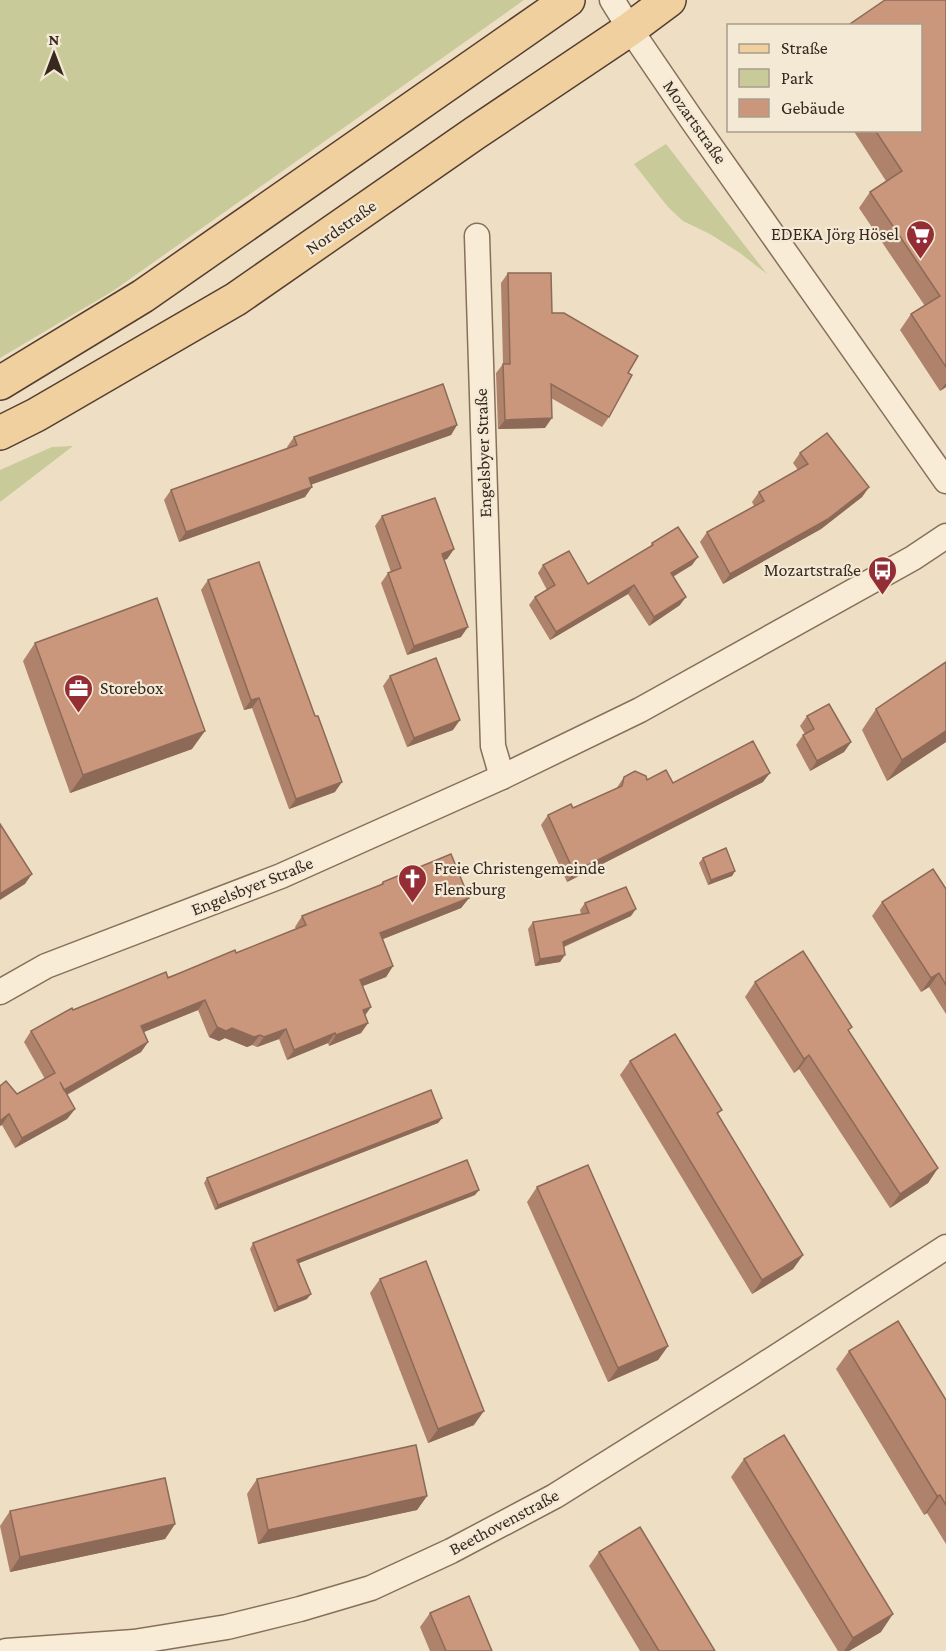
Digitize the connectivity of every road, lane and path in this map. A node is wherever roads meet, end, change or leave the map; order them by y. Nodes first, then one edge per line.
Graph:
1 (568, 0) edge
2 (612, 0) edge
3 (669, 0) edge
4 (630, 29) junction
5 (477, 236) dead end
6 (0, 383) edge
7 (0, 433) edge
8 (946, 481) edge
9 (946, 536) edge
10 (502, 777) junction
11 (0, 992) edge
12 (946, 1247) edge
13 (6, 1651) edge

1 - 6 main road
2 - 4 street, Mozartstraße
3 - 4 main road, Nordstraße
4 - 7 main road, Nordstraße
4 - 8 street, Mozartstraße
5 - 10 street, Engelsbyer Straße
9 - 10 street, Engelsbyer Straße
10 - 11 street, Engelsbyer Straße
12 - 13 street, Beethovenstraße

